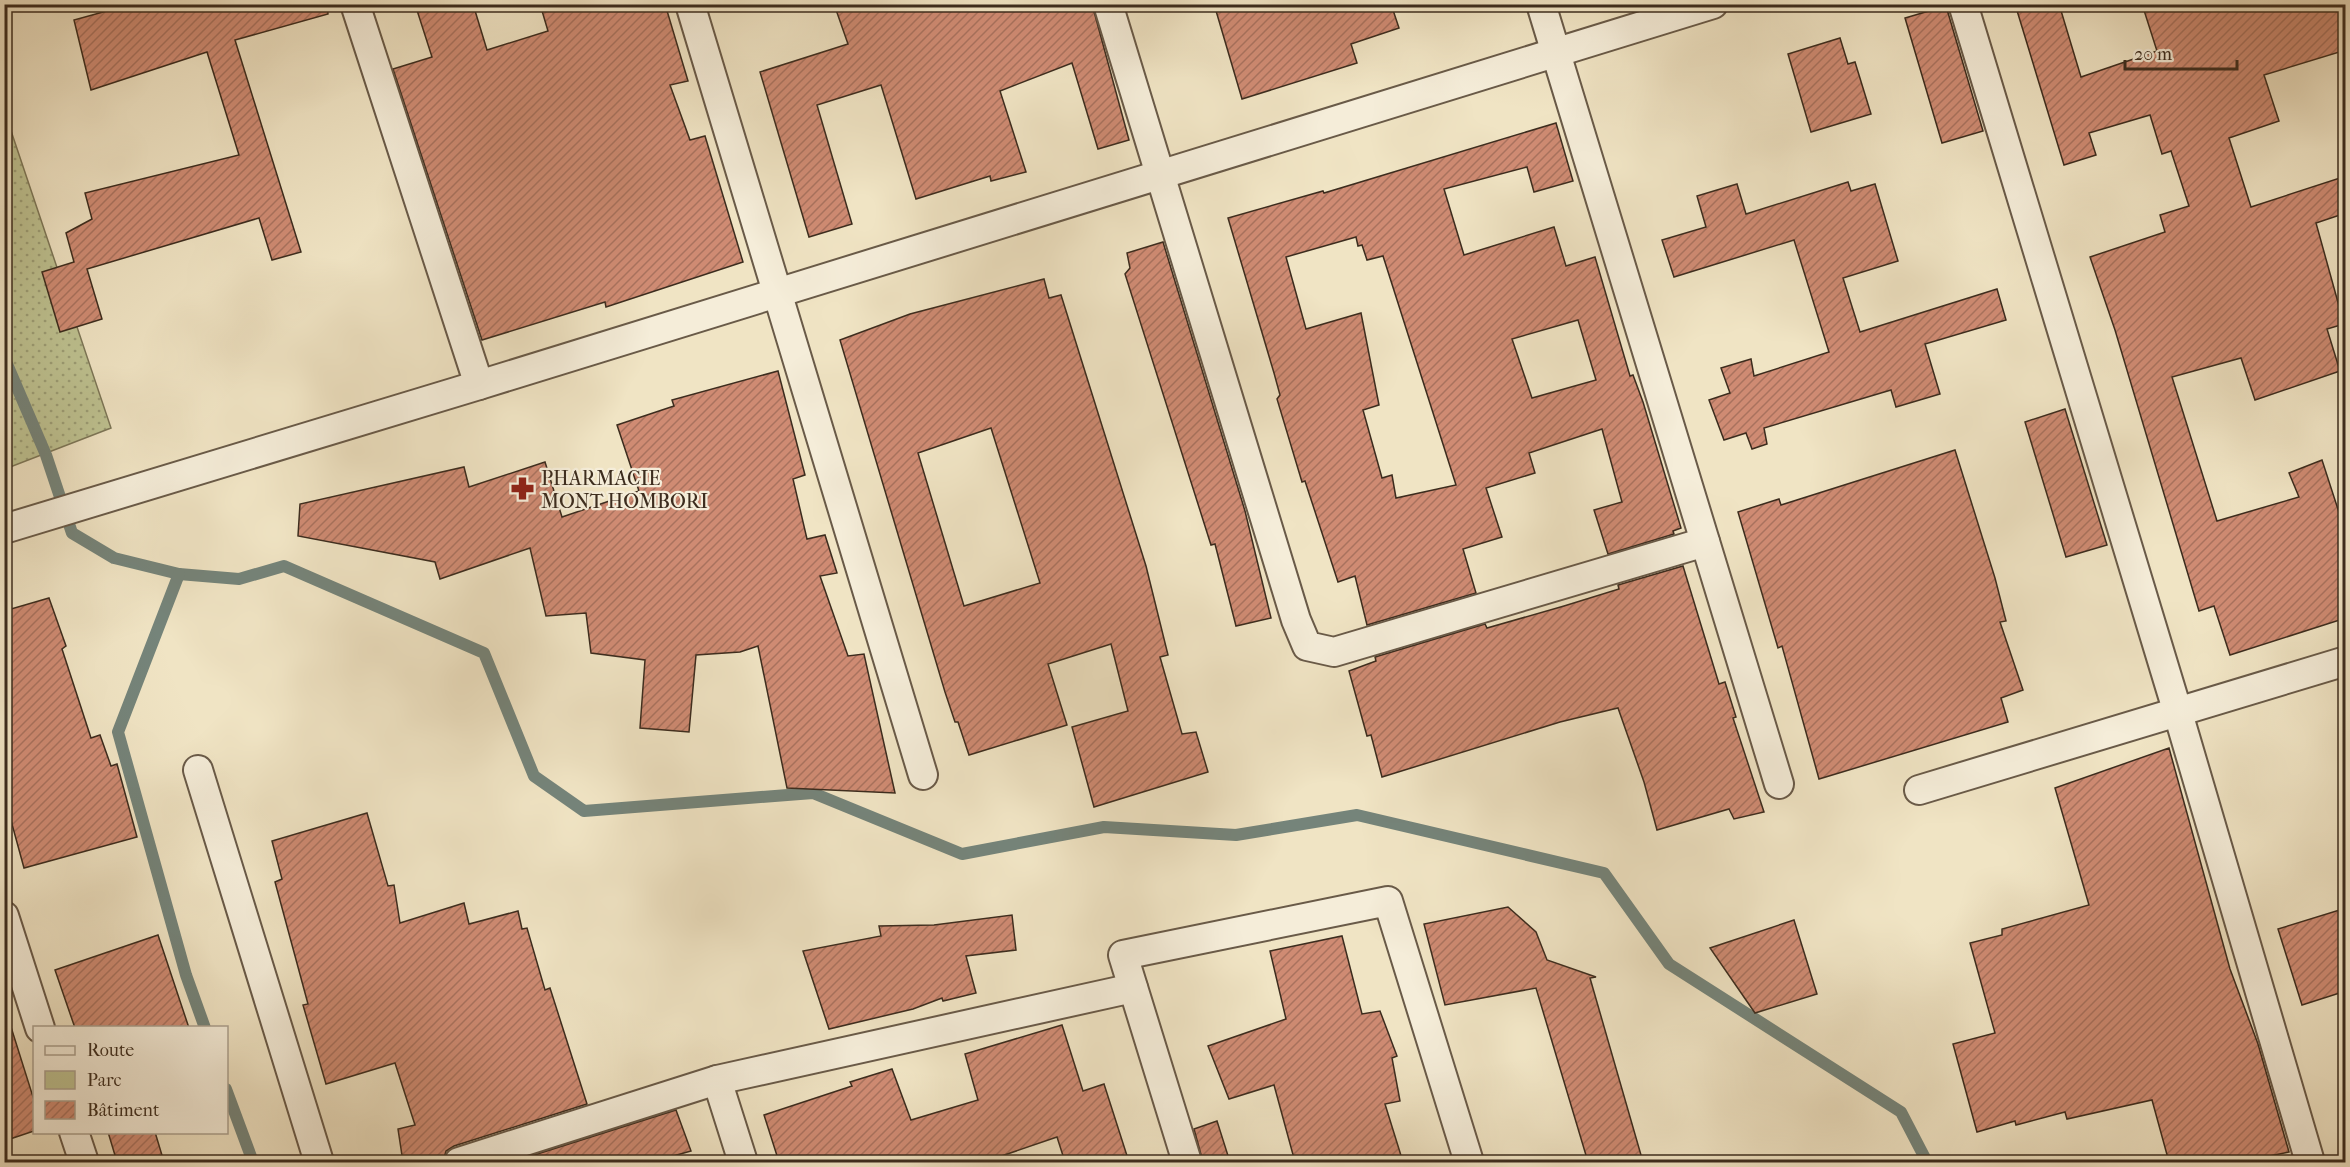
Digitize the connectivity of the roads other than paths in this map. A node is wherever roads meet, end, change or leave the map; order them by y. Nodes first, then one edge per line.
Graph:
1 (355, 4) edge
2 (690, 4) edge
3 (1108, 4) edge
4 (1541, 4) edge
5 (1713, 4) edge
6 (1962, 4) edge
7 (1556, 53) junction
8 (1160, 174) junction
9 (778, 291) junction
10 (478, 385) junction
11 (7, 528) edge
12 (1705, 542) junction
13 (2346, 661) edge
14 (2178, 713) junction
15 (198, 770) dead end
16 (923, 775) dead end
17 (1779, 784) dead end
18 (1919, 790) dead end
19 (4, 916) edge
20 (1133, 988) junction
21 (39, 1026) edge
22 (717, 1080) junction
23 (75, 1134) edge
24 (84, 1162) edge
25 (319, 1162) edge
26 (459, 1162) edge
27 (743, 1162) edge
28 (1187, 1162) edge
29 (1469, 1162) edge
30 (2310, 1162) edge

1 - 10 street
2 - 9 street
3 - 8 street
4 - 7 street
5 - 7 street
6 - 14 street
7 - 8 street
7 - 12 street
8 - 9 street
8 - 12 street
9 - 10 street
9 - 16 street
10 - 11 street
12 - 17 street
13 - 14 street
14 - 18 street
14 - 30 street
15 - 25 street
19 - 21 street
20 - 22 street
20 - 28 street
20 - 29 street
22 - 26 street
22 - 27 street
23 - 24 street

